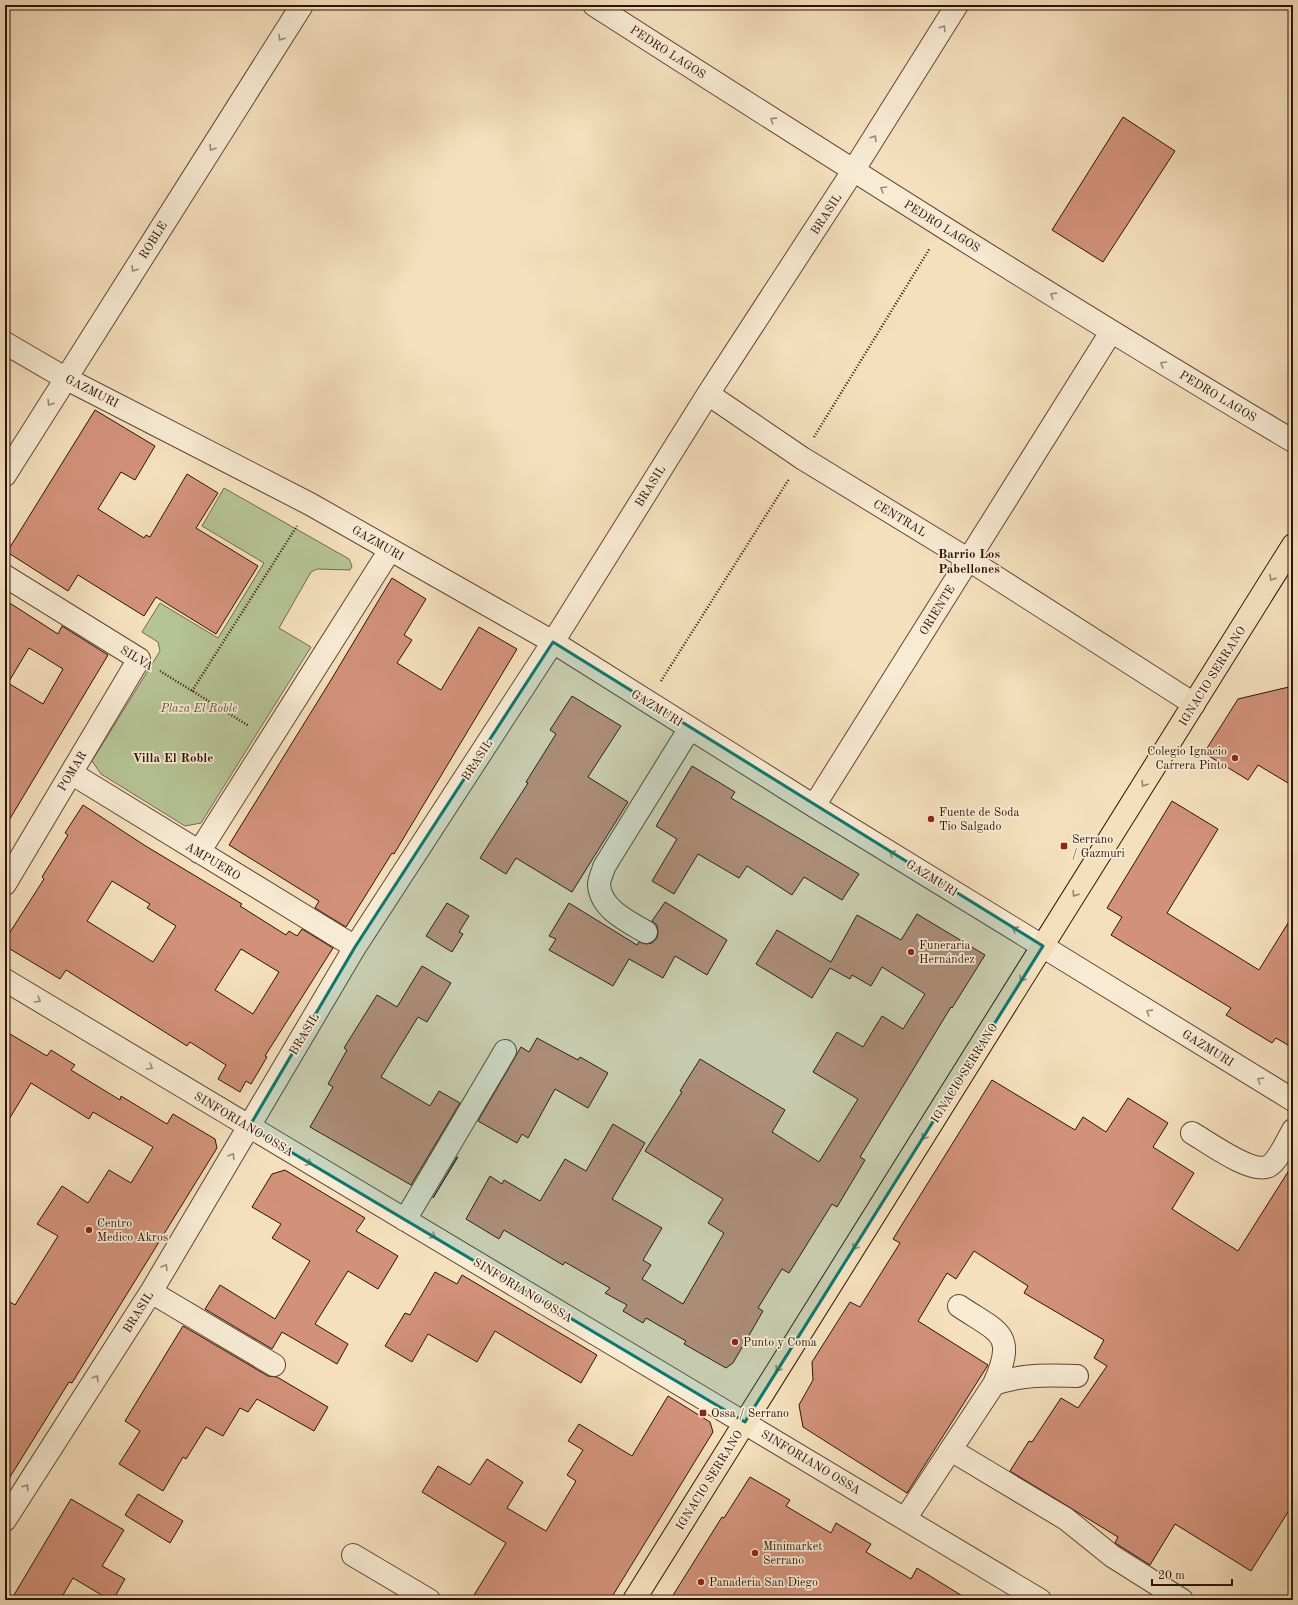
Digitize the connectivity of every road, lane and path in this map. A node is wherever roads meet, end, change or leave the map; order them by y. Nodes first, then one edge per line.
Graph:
1 (302, 5) edge
2 (594, 5) edge
3 (957, 5) edge
4 (854, 171) junction
5 (1111, 332) junction
6 (5, 343) edge
7 (65, 378) junction
8 (708, 394) junction
9 (1293, 441) edge
10 (5, 475) edge
11 (310, 504) junction
12 (1293, 545) edge
13 (390, 550) junction
14 (969, 560) junction
15 (5, 576) edge
16 (553, 642) junction
17 (139, 659) junction
18 (192, 691) junction
19 (1194, 704) junction
20 (690, 728) junction
21 (270, 739) junction
22 (71, 773) junction
23 (814, 806) junction
24 (199, 852) junction
25 (5, 884) edge
26 (646, 932) dead end
27 (1043, 946) junction
28 (355, 948) junction
29 (5, 980) edge
30 (505, 1051) dead end
31 (1293, 1100) edge
32 (249, 1127) junction
33 (1293, 1130) edge
34 (1192, 1132) dead end
35 (406, 1220) junction
36 (151, 1292) junction
37 (959, 1306) dead end
38 (274, 1365) dead end
39 (1077, 1376) dead end
40 (994, 1384) junction
41 (745, 1422) junction
42 (951, 1450) junction
43 (905, 1519) junction
44 (5, 1520) edge
45 (353, 1555) dead end
46 (429, 1600) edge
47 (634, 1600) edge
48 (1040, 1600) edge
49 (1182, 1600) edge

1 -> 7 street, ROBLE
4 -> 2 street, PEDRO LAGOS
4 -> 3 street, BRASIL
5 -> 4 street, PEDRO LAGOS
4 - 8 street, BRASIL
9 -> 5 street, PEDRO LAGOS
5 - 14 street, ORIENTE
6 - 7 street, GAZMURI
7 -> 10 street, ROBLE
7 - 11 street, GAZMURI
8 - 14 street, CENTRAL
8 - 16 street, BRASIL
11 - 13 street, GAZMURI
11 - 18 path
12 -> 19 main road, IGNACIO SERRANO
13 - 16 street, GAZMURI
13 - 21 street
14 - 19 street, CENTRAL
14 - 23 street, ORIENTE
15 - 17 street, SILVA
16 - 20 street, GAZMURI
16 - 28 street, BRASIL
17 - 18 path, SILVA
17 - 22 street, POMAR
18 - 21 path, SILVA
19 -> 27 main road, IGNACIO SERRANO
20 - 23 street, GAZMURI
20 - 26 street
21 - 24 street
22 - 24 street, AMPUERO
22 - 25 street, POMAR
27 -> 23 street, GAZMURI
24 - 28 street, AMPUERO
31 -> 27 street, GAZMURI
27 -> 41 main road, IGNACIO SERRANO
28 - 32 street, BRASIL
29 -> 32 street, SINFORIANO OSSA
30 - 35 street
32 -> 35 street, SINFORIANO OSSA
36 -> 32 street, BRASIL
33 - 34 street
35 -> 41 street, SINFORIANO OSSA
36 - 38 street
44 -> 36 street, BRASIL
37 - 40 street
39 - 40 street
40 - 42 street
41 - 43 street, SINFORIANO OSSA
41 - 47 main road, IGNACIO SERRANO
42 - 43 street
42 - 49 street
43 - 48 street, SINFORIANO OSSA
45 - 46 street

